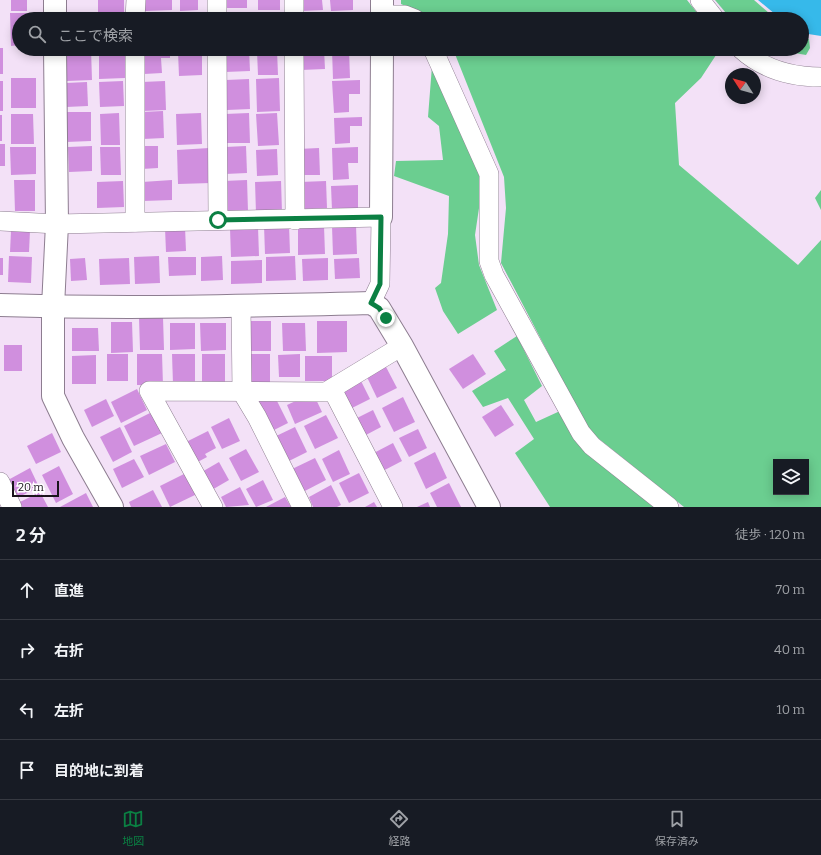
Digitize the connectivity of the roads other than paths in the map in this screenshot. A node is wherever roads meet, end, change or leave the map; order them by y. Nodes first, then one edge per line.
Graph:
1 (55, 0) edge
2 (136, 0) edge
3 (217, 0) edge
4 (294, 0) edge
5 (700, 0) edge
6 (55, 12) edge
7 (135, 12) edge
8 (217, 12) edge
9 (294, 12) edge
10 (709, 12) edge
11 (56, 56) edge
12 (135, 56) edge
13 (217, 56) edge
14 (294, 56) edge
15 (382, 56) edge
16 (436, 56) edge
17 (750, 56) edge
18 (821, 77) edge
19 (381, 217) junction
20 (218, 220) junction
21 (295, 220) junction
22 (0, 221) edge
23 (135, 222) junction
24 (57, 224) junction
25 (371, 303) junction
26 (0, 306) edge
27 (53, 307) junction
28 (241, 307) junction
29 (402, 346) junction
30 (332, 389) junction
31 (242, 392) junction
32 (0, 482) edge
33 (12, 507) edge
34 (112, 507) edge
35 (213, 507) edge
36 (302, 507) edge
37 (393, 507) edge
38 (489, 507) edge
39 (669, 507) edge

1 - 6 street
2 - 7 street
3 - 8 street
4 - 9 street
5 - 10 street
11 - 24 street
12 - 23 street
13 - 20 street
14 - 21 street
15 - 19 street
16 - 39 street
17 - 18 street
19 - 21 street
19 - 25 street
20 - 21 street
20 - 23 street
22 - 24 street
23 - 24 street
24 - 27 street
25 - 28 street
25 - 29 street
26 - 27 street
27 - 28 street
27 - 34 street
28 - 31 street
29 - 30 street
29 - 38 street
30 - 31 street
30 - 37 street
31 - 35 street
31 - 36 street
32 - 33 street

